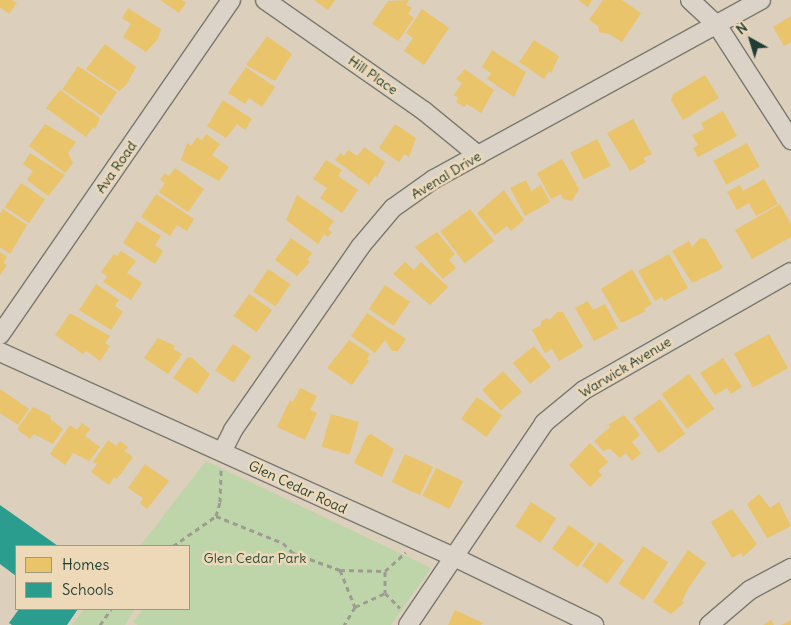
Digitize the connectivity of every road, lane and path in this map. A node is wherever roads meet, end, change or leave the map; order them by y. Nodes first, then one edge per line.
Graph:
1 (231, 0) edge
2 (265, 0) edge
3 (690, 0) edge
4 (761, 0) edge
5 (718, 25) junction
6 (791, 140) edge
7 (478, 155) junction
8 (791, 272) edge
9 (0, 335) edge
10 (0, 352) edge
11 (222, 452) junction
12 (216, 516) junction
13 (174, 545) edge
14 (406, 552) dead end
15 (454, 557) junction
16 (791, 568) edge
17 (340, 570) junction
18 (385, 572) junction
19 (385, 593) junction
20 (355, 607) junction
21 (401, 609) dead end
22 (110, 610) edge
23 (100, 625) edge
24 (344, 625) edge
25 (408, 625) edge
26 (594, 625) edge
27 (709, 625) edge

1 - 9 street, Ava Road
2 - 7 street, Hill Place
3 - 5 street
4 - 5 street, Avenal Drive
5 - 6 street
5 - 7 street, Avenal Drive
7 - 11 street, Avenal Drive
8 - 15 street, Warwick Avenue
10 - 11 street, Glen Cedar Road
11 - 12 path
11 - 15 street, Glen Cedar Road
12 - 13 path
12 - 17 path
14 - 18 path
15 - 25 street, Warwick Avenue
15 - 26 street, Glen Cedar Road
16 - 27 street
17 - 18 path
17 - 20 path
18 - 19 path
19 - 20 path
19 - 21 path
20 - 24 path
22 - 23 path

